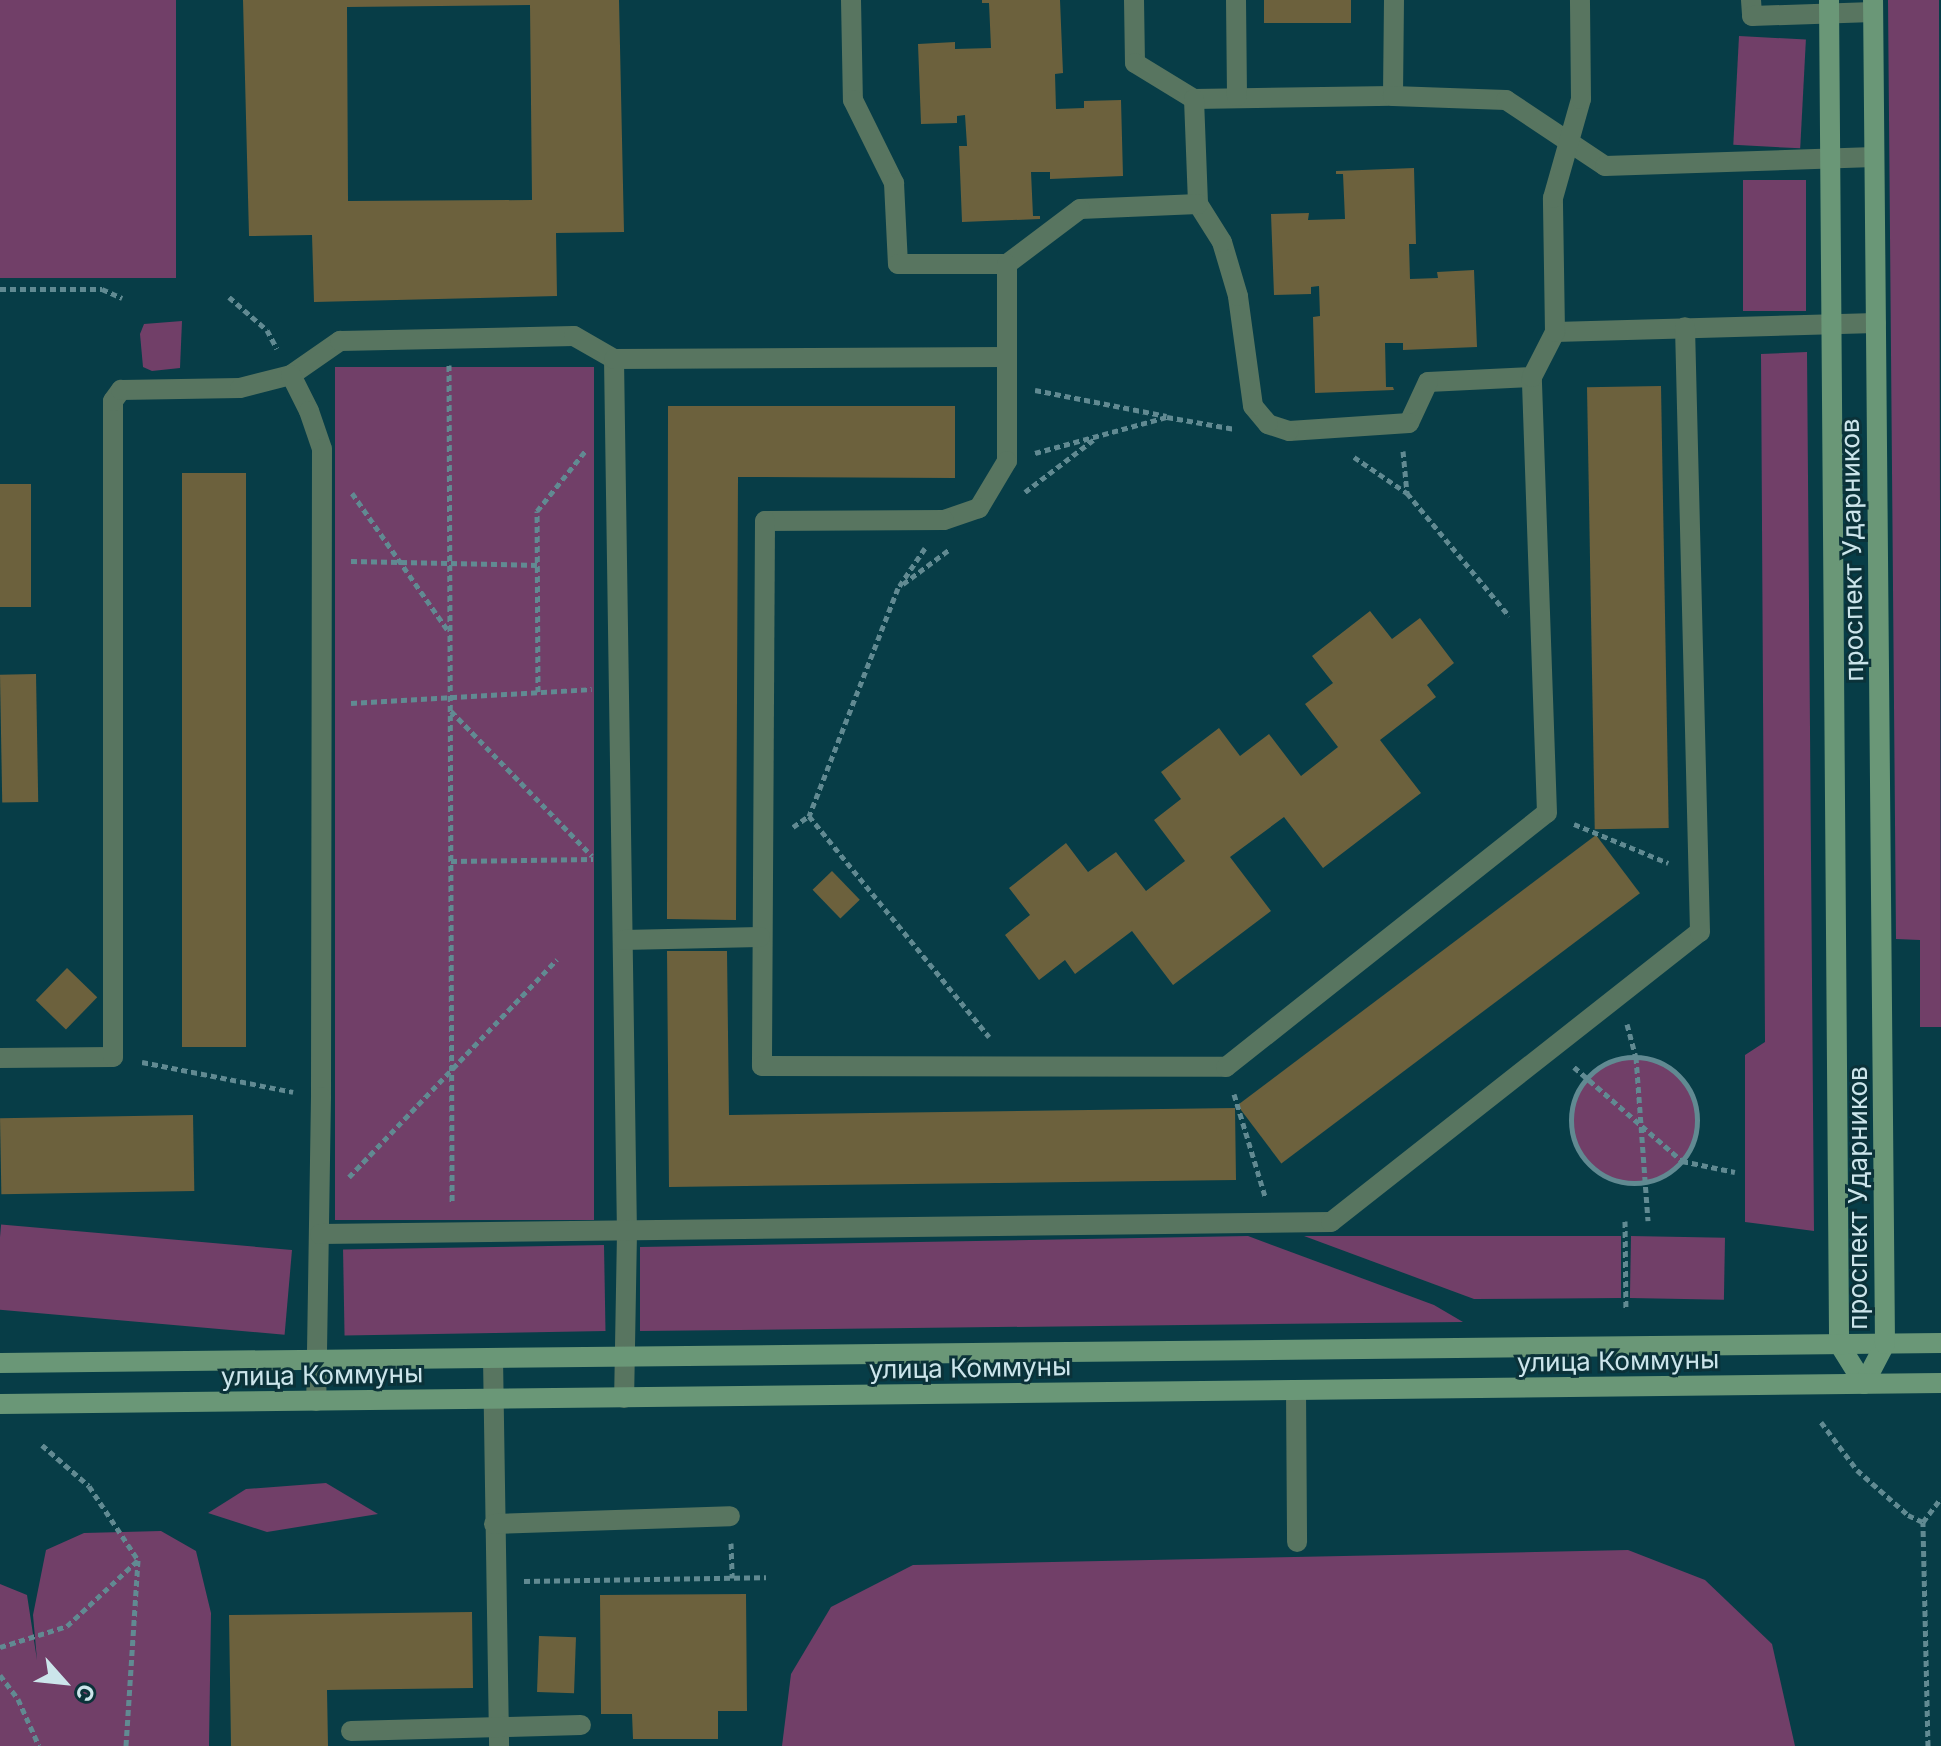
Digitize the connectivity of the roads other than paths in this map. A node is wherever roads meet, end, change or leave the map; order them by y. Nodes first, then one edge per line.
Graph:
1 (851, 0) edge
2 (1134, 0) edge
3 (1236, 0) edge
4 (1394, 0) edge
5 (1580, 0) edge
6 (1751, 0) edge
7 (1873, 6) edge
8 (1829, 7) edge
9 (1237, 96) junction
10 (1393, 96) junction
11 (1194, 99) junction
12 (1568, 142) junction
13 (1874, 157) junction
14 (1831, 158) junction
15 (1198, 204) junction
16 (1007, 264) junction
17 (1832, 323) junction
18 (1876, 323) junction
19 (1685, 327) junction
20 (1555, 332) junction
21 (1006, 357) junction
22 (614, 359) junction
23 (291, 375) junction
24 (1532, 377) junction
25 (760, 937) junction
26 (623, 940) junction
27 (0, 1058) edge
28 (627, 1232) junction
29 (320, 1234) junction
30 (1941, 1343) edge
31 (1839, 1344) junction
32 (1885, 1344) junction
33 (624, 1357) junction
34 (493, 1358) junction
35 (317, 1360) junction
36 (0, 1363) edge
37 (1941, 1383) edge
38 (1864, 1384) junction
39 (1296, 1390) junction
40 (624, 1398) junction
41 (494, 1399) junction
42 (316, 1401) junction
43 (0, 1404) edge
44 (730, 1516) dead end
45 (494, 1524) junction
46 (1297, 1542) dead end
47 (581, 1725) dead end
48 (351, 1731) dead end
49 (498, 1737) edge

1 - 16 lane
2 - 11 lane
3 - 9 lane
4 - 10 lane
5 - 12 lane
6 - 8 lane
7 - 8 lane
7 - 13 main road, проспект Ударников
8 - 14 main road, проспект Ударников
9 - 10 lane
9 - 11 lane
10 - 12 lane
11 - 15 lane
12 - 14 lane
12 - 20 lane
13 - 14 lane
13 - 18 main road, проспект Ударников
14 - 17 main road, проспект Ударников
15 - 16 lane
15 - 24 lane
16 - 21 lane
17 - 18 lane
17 - 19 lane
17 - 31 main road, проспект Ударников
18 - 32 main road, проспект Ударников
19 - 20 lane
19 - 28 lane
20 - 24 lane
21 - 22 lane
21 - 25 lane
22 - 23 lane
22 - 26 lane
23 - 27 lane
23 - 29 lane
24 - 25 lane
25 - 26 lane
26 - 28 lane
28 - 29 lane
28 - 33 lane
29 - 35 lane
30 - 32 main road, улица Коммуны
31 - 32 main road, улица Коммуны
31 - 33 main road, улица Коммуны
31 - 38 main road, проспект Ударников
32 - 38 main road, проспект Ударников
33 - 34 main road, улица Коммуны
33 - 40 lane
34 - 35 main road, улица Коммуны
34 - 41 lane
35 - 36 main road, улица Коммуны
35 - 42 lane
37 - 38 main road, улица Коммуны
38 - 39 main road, улица Коммуны
39 - 40 main road, улица Коммуны
39 - 46 lane
40 - 41 main road, улица Коммуны
41 - 42 main road, улица Коммуны
41 - 45 lane
42 - 43 main road, улица Коммуны
44 - 45 lane
45 - 49 lane
47 - 49 lane
48 - 49 lane

